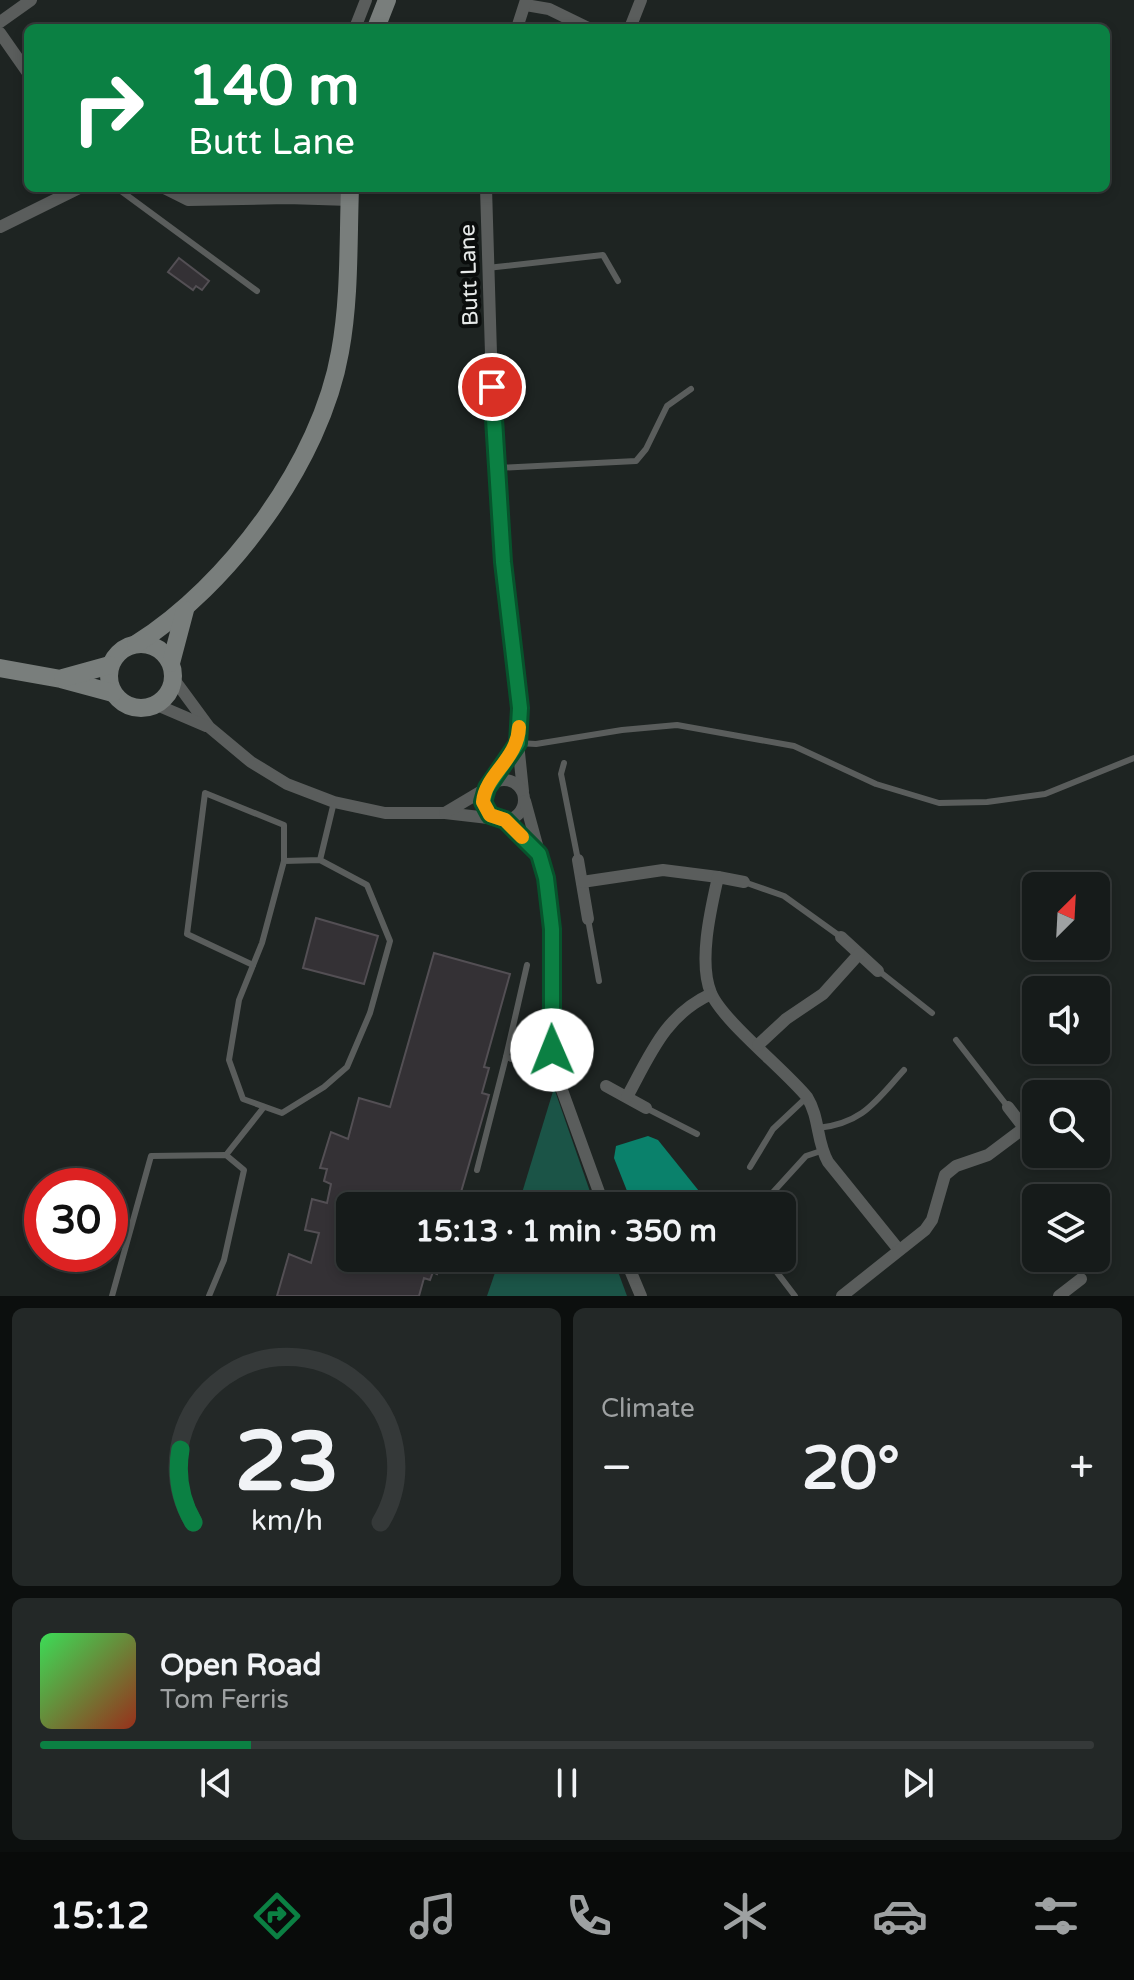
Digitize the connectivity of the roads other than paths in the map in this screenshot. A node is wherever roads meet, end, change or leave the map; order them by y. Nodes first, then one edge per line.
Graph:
1 (31, 0) edge
2 (366, 0) edge
3 (387, 0) edge
4 (641, 0) edge
5 (526, 2) edge
6 (0, 22) edge
7 (357, 24) edge
8 (378, 24) edge
9 (518, 24) edge
10 (580, 24) edge
11 (632, 24) edge
12 (0, 33) edge
13 (24, 67) edge
14 (71, 192) edge
15 (122, 192) edge
16 (172, 192) edge
17 (486, 192) edge
18 (350, 194) edge
19 (0, 227) edge
20 (487, 268) junction
21 (618, 281) dead end
22 (257, 291) dead end
23 (691, 389) dead end
24 (497, 468) junction
25 (185, 610) junction
26 (136, 644) junction
27 (110, 665) junction
28 (0, 668) edge
29 (172, 670) junction
30 (61, 679) junction
31 (113, 693) junction
32 (157, 705) junction
33 (209, 727) junction
34 (518, 743) junction
35 (1134, 758) edge
36 (564, 763) dead end
37 (490, 785) junction
38 (524, 796) junction
39 (334, 802) junction
40 (445, 813) junction
41 (501, 820) junction
42 (539, 854) junction
43 (320, 860) junction
44 (578, 860) joint
45 (284, 861) junction
46 (718, 877) junction
47 (582, 882) junction
48 (744, 882) joint
49 (588, 919) joint
50 (841, 937) joint
51 (859, 954) junction
52 (253, 965) junction
53 (527, 965) dead end
54 (878, 971) joint
55 (599, 981) dead end
56 (711, 994) junction
57 (932, 1013) dead end
58 (956, 1040) dead end
59 (758, 1045) junction
60 (506, 1057) junction
61 (554, 1060) junction
62 (904, 1070) dead end
63 (606, 1086) dead end
64 (627, 1097) junction
65 (807, 1097) junction
66 (264, 1107) junction
67 (1008, 1107) joint
68 (646, 1108) joint
69 (1022, 1125) edge
70 (818, 1128) junction
71 (1022, 1130) edge
72 (697, 1134) dead end
73 (821, 1151) junction
74 (226, 1155) junction
75 (750, 1167) dead end
76 (477, 1170) dead end
77 (599, 1192) edge
78 (773, 1192) edge
79 (899, 1250) junction
80 (631, 1272) edge
81 (777, 1272) edge
82 (1081, 1279) dead end
83 (112, 1296) edge
84 (209, 1296) edge
85 (641, 1296) edge
86 (795, 1296) edge
87 (842, 1296) edge
88 (1059, 1296) edge

1 - 6 street
2 - 7 street
3 - 8 street
4 - 11 street
5 - 9 street
5 - 10 street
12 - 13 street
14 - 19 street
15 - 22 lane
16 - 18 street
17 - 20 street, Butt Lane
18 - 25 street
20 - 21 lane
20 - 24 street, Butt Lane
23 - 24 lane
24 - 34 street, Butt Lane
25 - 26 street
25 - 29 street
26 - 27 street
26 - 29 street
27 - 30 street
27 - 31 street
28 - 30 street
29 - 32 street
29 - 33 street
30 - 31 street
31 - 32 street
32 - 33 street
33 - 39 street
34 - 35 lane
34 - 37 street
34 - 38 street, Butt Lane
36 - 44 lane
37 - 38 street
37 - 40 street
37 - 41 street
38 - 41 street
38 - 42 street, Butt Lane
39 - 40 street
39 - 43 lane
40 - 41 street
41 - 42 street
42 - 61 street, Butt Lane
43 - 45 lane
43 - 66 lane
44 - 47 street
45 - 52 lane
45 - 52 lane
46 - 47 street
46 - 48 street
46 - 56 street
47 - 49 street
48 - 50 lane
49 - 55 lane
50 - 51 street
51 - 54 street
51 - 59 street
52 - 66 lane
53 - 60 lane
54 - 57 lane
56 - 59 street
56 - 64 street
58 - 67 lane
59 - 65 street
60 - 61 lane
60 - 76 lane
61 - 77 street, Butt Lane
62 - 70 lane
63 - 64 street
64 - 68 street
65 - 70 street
65 - 75 lane
66 - 74 lane
67 - 69 street
68 - 72 lane
70 - 73 street
71 - 79 street
73 - 78 lane
73 - 79 street
74 - 83 lane
74 - 84 lane
79 - 87 street
80 - 85 street
81 - 86 lane
82 - 88 street

